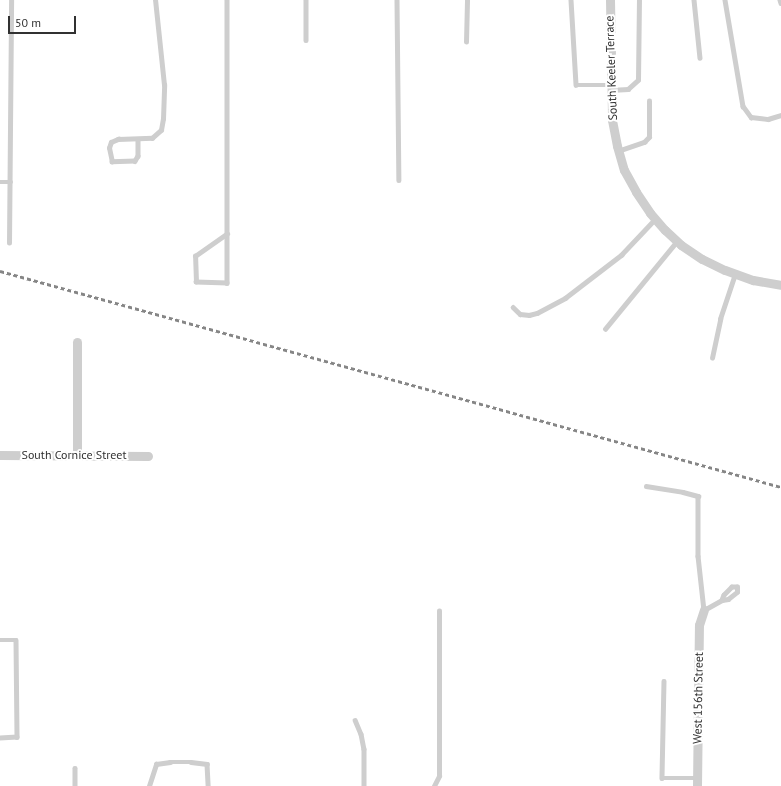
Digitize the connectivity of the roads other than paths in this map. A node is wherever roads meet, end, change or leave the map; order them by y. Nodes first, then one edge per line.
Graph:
1 (11, 0) edge
2 (155, 0) edge
3 (227, 0) edge
4 (306, 0) edge
5 (397, 0) edge
6 (467, 0) edge
7 (571, 0) edge
8 (610, 0) edge
9 (640, 0) edge
10 (694, 0) edge
11 (725, 0) edge
12 (780, 0) edge
13 (781, 3) edge
14 (306, 40) dead end
15 (466, 42) dead end
16 (700, 58) dead end
17 (610, 87) junction
18 (649, 101) dead end
19 (781, 115) edge
20 (138, 140) junction
21 (618, 151) junction
22 (399, 180) dead end
23 (0, 182) edge
24 (11, 182) junction
25 (655, 219) junction
26 (227, 234) junction
27 (677, 241) junction
28 (9, 242) dead end
29 (734, 274) junction
30 (781, 285) edge
31 (513, 307) dead end
32 (605, 329) dead end
33 (77, 342) dead end
34 (712, 358) dead end
35 (0, 455) edge
36 (77, 455) junction
37 (148, 456) dead end
38 (646, 486) dead end
39 (722, 600) dead end
40 (704, 610) junction
41 (439, 611) dead end
42 (0, 640) edge
43 (664, 681) dead end
44 (355, 720) dead end
45 (0, 738) edge
46 (75, 768) dead end
47 (697, 782) edge
48 (75, 786) edge
49 (149, 786) edge
50 (208, 786) edge
51 (364, 786) edge
52 (434, 786) edge

1 - 24 lane
2 - 20 lane
3 - 26 lane
4 - 14 lane
5 - 22 lane
6 - 15 lane
7 - 17 lane
8 - 17 street, South Keeler Terrace
9 - 17 lane
10 - 16 lane
11 - 19 lane
12 - 13 lane
17 - 21 street, South Keeler Terrace
18 - 21 lane
20 - 20 lane
21 - 25 street, South Keeler Terrace
23 - 24 lane
24 - 28 lane
25 - 27 street, South Keeler Terrace
25 - 31 lane
26 - 26 lane
27 - 29 street, South Keeler Terrace
27 - 32 lane
29 - 30 street, South Keeler Terrace
29 - 34 lane
33 - 36 street
35 - 36 street, South Cornice Street
36 - 37 street, South Cornice Street
38 - 40 lane
39 - 40 lane
40 - 47 street, West 156th Street
41 - 52 lane
42 - 45 lane
43 - 47 lane
44 - 51 lane
46 - 48 lane
49 - 50 lane

